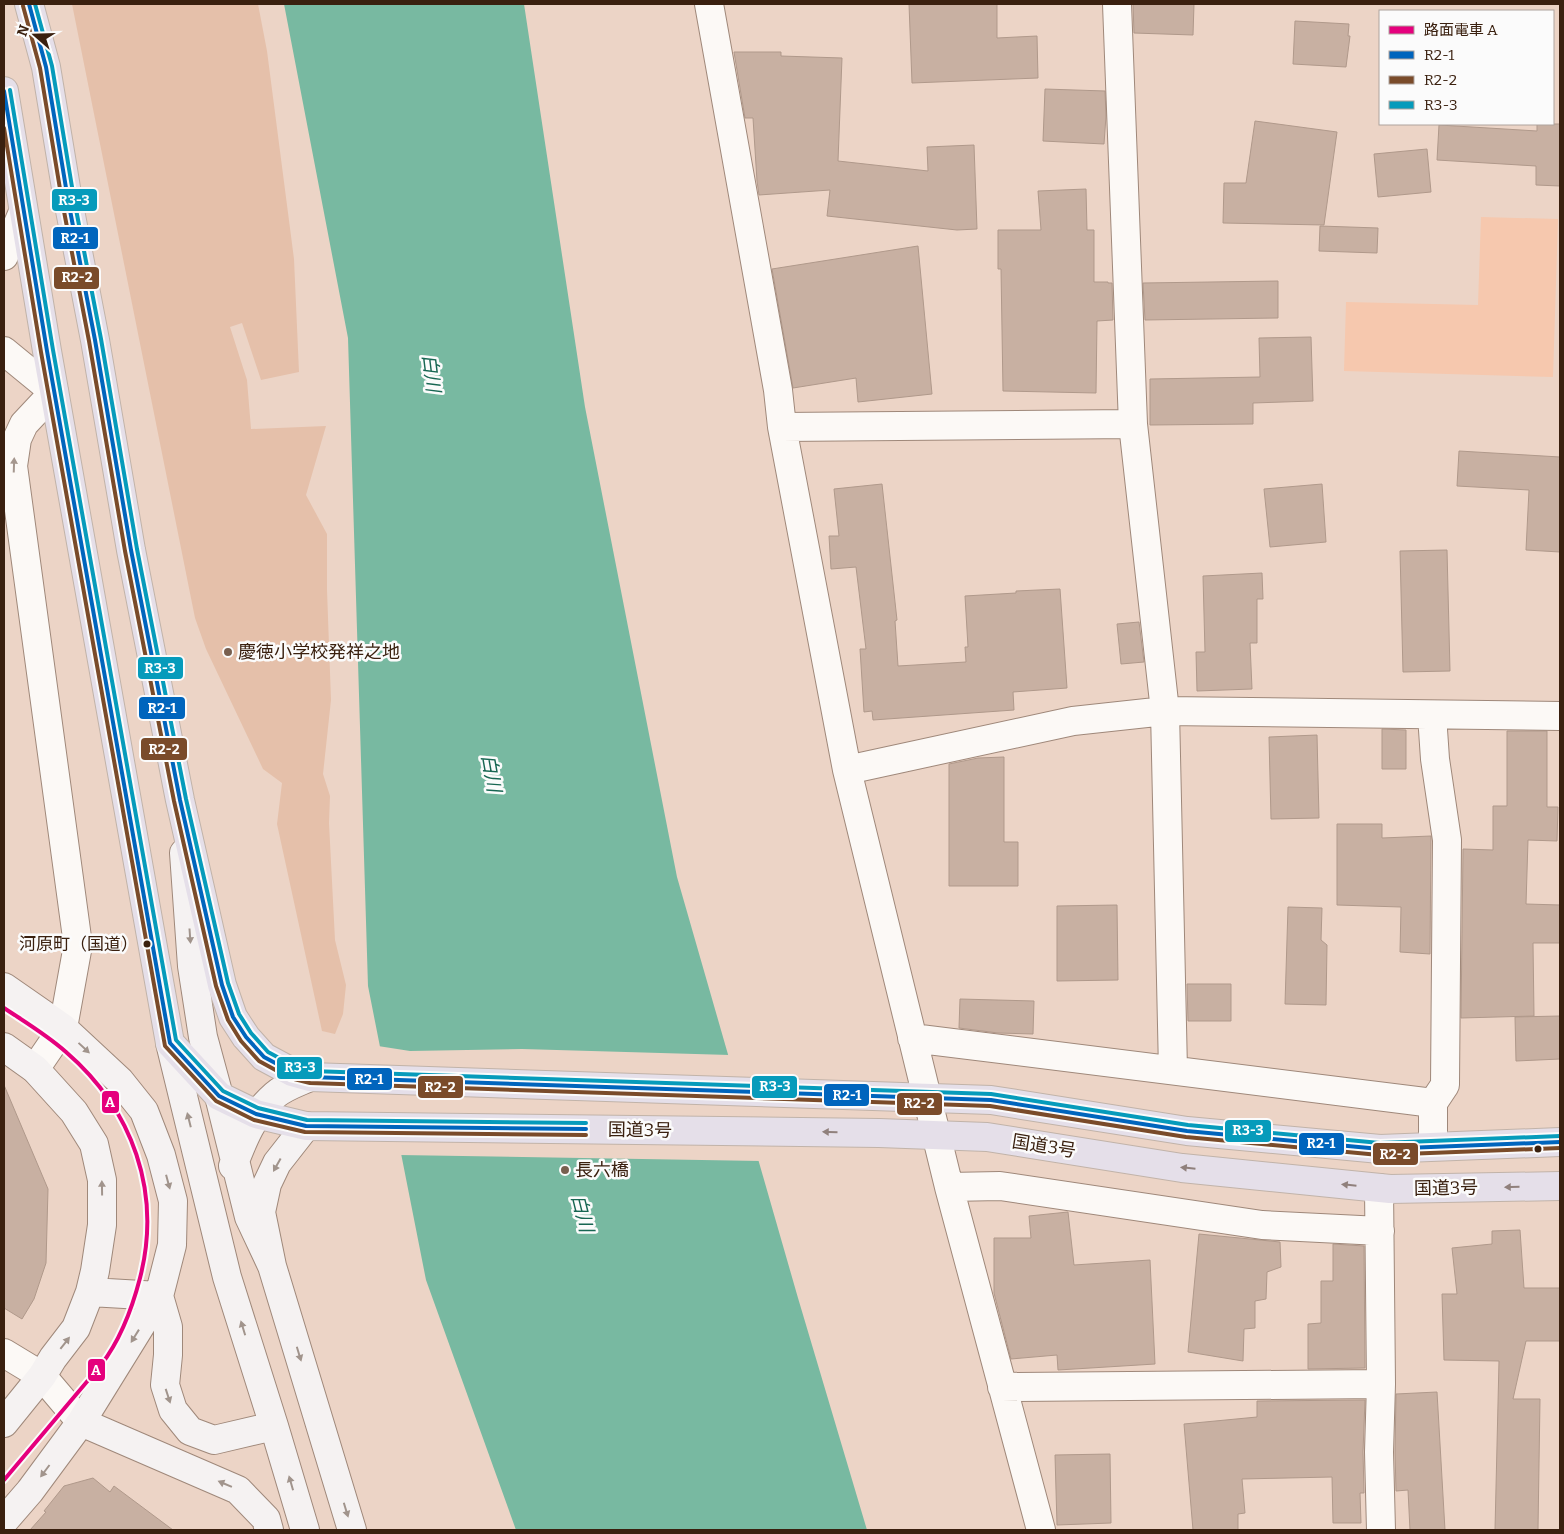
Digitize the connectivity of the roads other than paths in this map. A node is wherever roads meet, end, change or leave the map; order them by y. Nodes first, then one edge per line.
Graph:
1 (29, 4) edge
2 (709, 4) edge
3 (1117, 4) edge
4 (4, 91) edge
5 (23, 212) junction
6 (4, 256) edge
7 (4, 351) edge
8 (54, 392) junction
9 (1133, 424) junction
10 (782, 427) junction
11 (1165, 711) junction
12 (1432, 715) junction
13 (1560, 716) edge
14 (847, 770) junction
15 (180, 800) junction
16 (4, 987) edge
17 (63, 1028) junction
18 (912, 1038) junction
19 (170, 1043) junction
20 (4, 1047) edge
21 (35, 1069) junction
22 (1173, 1070) junction
23 (299, 1078) junction
24 (219, 1096) junction
25 (927, 1098) junction
26 (1433, 1103) junction
27 (256, 1114) junction
28 (306, 1126) junction
29 (936, 1135) junction
30 (1560, 1142) edge
31 (1433, 1146) junction
32 (235, 1161) junction
33 (1560, 1186) edge
34 (949, 1188) junction
35 (1379, 1188) junction
36 (1380, 1231) junction
37 (272, 1266) junction
38 (227, 1277) junction
39 (90, 1292) junction
40 (159, 1296) junction
41 (4, 1353) edge
42 (42, 1376) junction
43 (1381, 1384) junction
44 (1002, 1387) junction
45 (81, 1422) junction
46 (4, 1423) edge
47 (274, 1426) junction
48 (4, 1521) edge
49 (269, 1530) edge
50 (305, 1530) edge
51 (352, 1530) edge
52 (1041, 1530) edge
53 (1381, 1530) edge

1 - 15 highway
2 - 10 street
3 - 9 street
4 - 5 highway
5 - 6 street
5 - 8 highway
7 - 8 street
17 -> 8 street
8 - 19 highway
9 - 10 street
9 - 11 street
10 - 14 street
11 - 12 street
11 - 14 street
11 - 22 street
12 - 13 street
12 - 26 street
14 - 18 street
15 - 23 highway
15 -> 24 street
16 - 17 street
17 - 21 street
17 -> 40 street
18 - 22 street
18 - 25 street
19 - 24 highway, 国道3号
38 -> 19 street
20 - 21 street
39 -> 21 street
22 - 26 street
23 - 25 highway
23 - 27 street
24 - 27 highway, 国道3号
24 - 32 street
25 - 29 street
25 - 31 highway
26 - 31 street
27 - 28 highway, 国道3号
27 - 32 street
29 -> 28 highway, 国道3号
28 -> 37 street
29 - 34 street
35 -> 29 highway, 国道3号
30 - 31 highway
32 - 37 street
32 - 38 street
33 -> 35 highway, 国道3号
34 - 36 street
34 - 44 street
35 - 36 street
36 - 43 street
37 -> 51 street
47 -> 38 street
39 - 40 street
42 -> 39 street
40 -> 45 street
40 -> 47 street
41 - 42 street
42 - 45 street
42 - 46 street
43 - 44 street
43 - 53 street
44 - 52 street
45 -> 48 street
49 -> 45 street
50 -> 47 street

